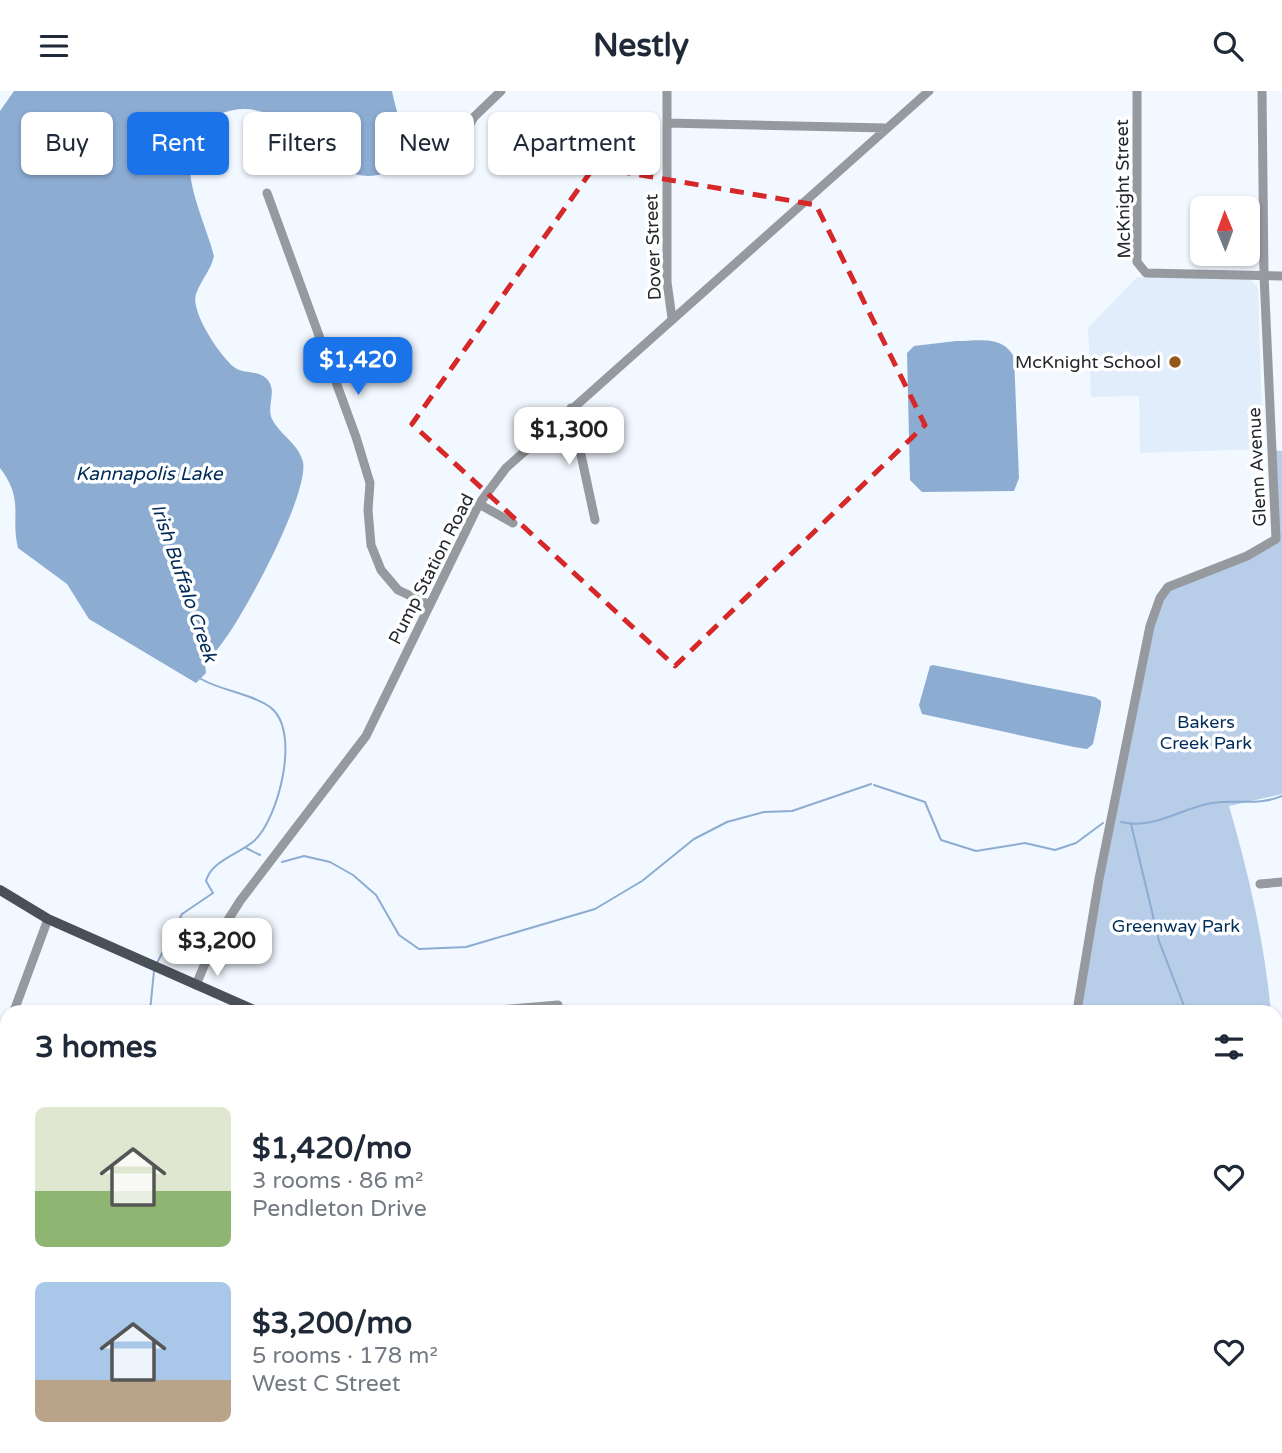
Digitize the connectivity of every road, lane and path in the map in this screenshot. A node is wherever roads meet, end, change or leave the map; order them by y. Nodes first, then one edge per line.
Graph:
1 (500, 91) edge
2 (667, 91) edge
3 (929, 91) edge
4 (1137, 91) edge
5 (1262, 91) edge
6 (474, 117) edge
7 (667, 123) junction
8 (886, 128) junction
9 (267, 193) dead end
10 (1264, 275) junction
11 (1282, 276) edge
12 (672, 318) junction
13 (571, 408) junction
14 (480, 504) junction
15 (595, 520) dead end
16 (513, 523) dead end
17 (428, 604) junction
18 (1282, 882) edge
19 (1260, 884) dead end
20 (0, 890) edge
21 (48, 919) junction
22 (195, 985) junction
23 (16, 1005) edge
24 (242, 1005) edge
25 (1078, 1005) edge

1 - 6 street
2 - 7 street, Dover Street
3 - 8 street, Pump Station Road
4 - 10 street, McKnight Street
5 - 10 street, Glenn Avenue
7 - 8 street
7 - 12 street, Dover Street
8 - 12 street, Pump Station Road
9 - 17 street
10 - 11 street, McKnight Street
10 - 25 street, Glenn Avenue
12 - 13 street, Pump Station Road
13 - 14 street, Pump Station Road
13 - 15 street
14 - 16 street
14 - 17 street, Pump Station Road
17 - 22 street, Pump Station Road
18 - 19 street
20 - 21 main road
21 - 22 main road
21 - 23 street
22 - 24 main road

